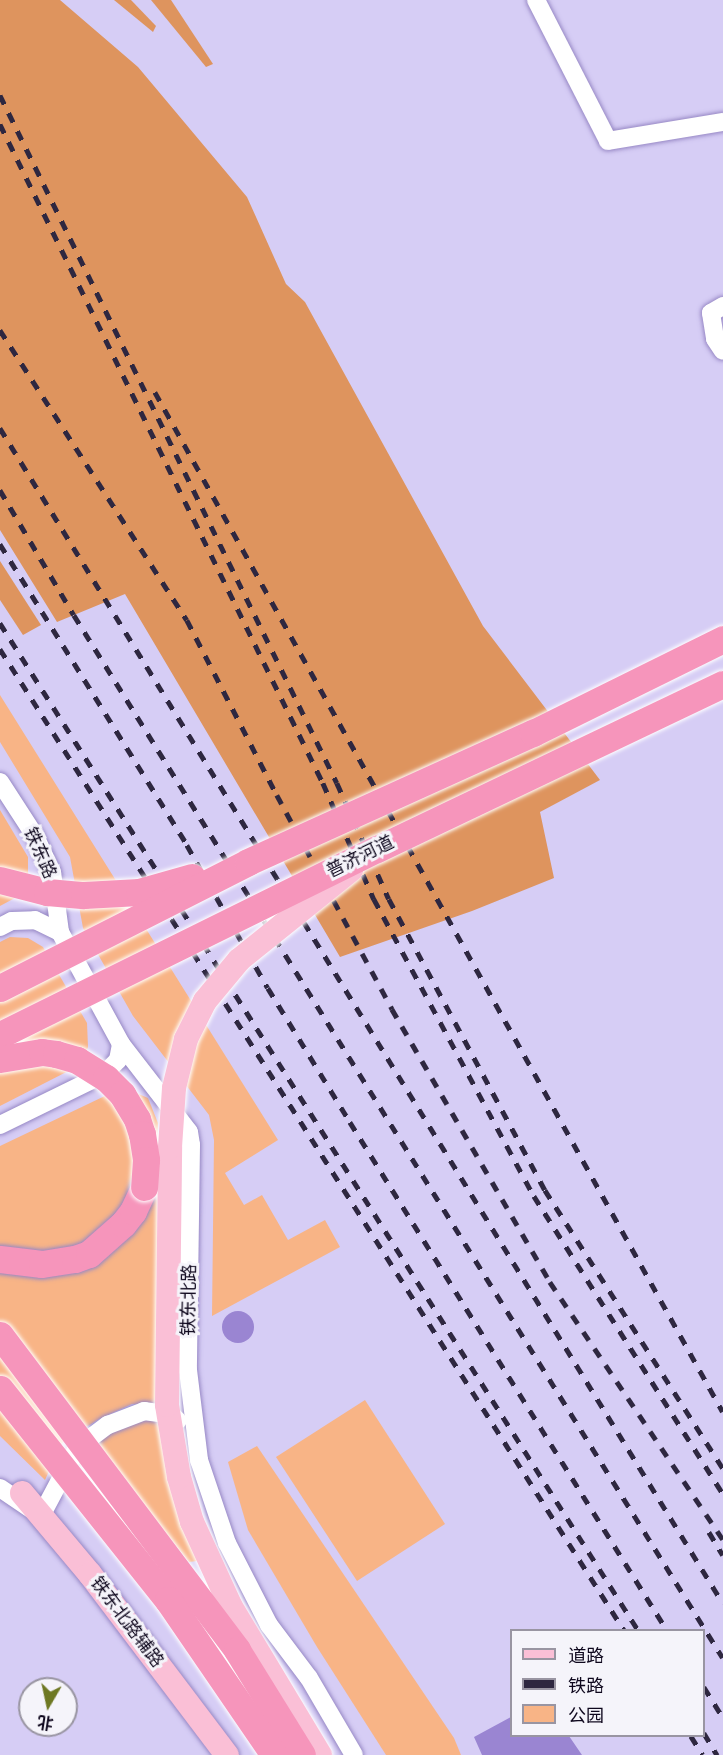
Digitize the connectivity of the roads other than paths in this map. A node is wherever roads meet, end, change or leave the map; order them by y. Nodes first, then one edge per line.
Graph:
1 (536, 0) edge
2 (723, 122) edge
3 (723, 306) edge
4 (723, 351) edge
5 (723, 639) edge
6 (723, 684) edge
7 (0, 782) edge
8 (377, 849) junction
9 (248, 862) junction
10 (0, 880) edge
11 (0, 927) edge
12 (60, 932) junction
13 (0, 988) edge
14 (0, 1035) edge
15 (121, 1044) junction
16 (0, 1059) edge
17 (0, 1125) edge
18 (0, 1259) edge
19 (0, 1335) edge
20 (0, 1389) edge
21 (197, 1442) junction
22 (0, 1474) edge
23 (11, 1490) edge
24 (41, 1516) junction
25 (227, 1755) edge
26 (274, 1755) edge
27 (302, 1755) edge
28 (320, 1755) edge
29 (354, 1755) edge

1 - 2 street
3 - 4 street
5 - 9 highway, bridge
6 - 8 highway, 普济河道, bridge
7 - 12 street, 铁东路
8 - 14 highway, 普济河道, bridge
8 - 28 main road, bridge
9 - 10 highway, bridge
9 - 13 highway, bridge
11 - 12 street
12 - 15 street, 铁东北路
15 - 17 street
15 - 21 street, 铁东北路
16 - 18 highway, bridge
19 - 27 highway, bridge
20 - 26 highway, bridge
21 - 24 street
21 - 29 street, 铁东北路
22 - 23 street
23 - 24 main road, 铁东北路辅路
24 - 25 main road, 铁东北路辅路

